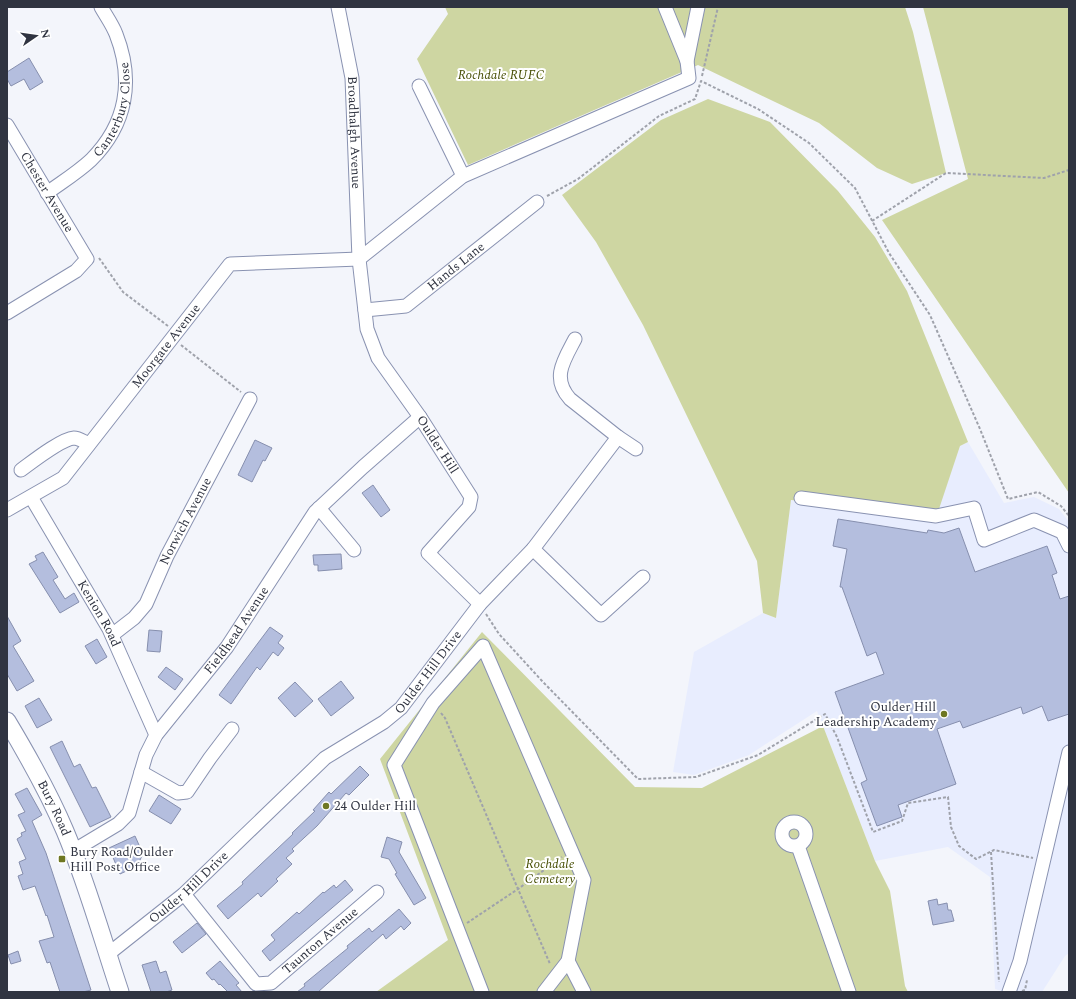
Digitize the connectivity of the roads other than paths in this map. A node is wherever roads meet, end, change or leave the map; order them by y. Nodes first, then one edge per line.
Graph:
1 (101, 7) edge
2 (338, 7) edge
3 (665, 7) edge
4 (688, 7) edge
5 (698, 7) edge
6 (694, 24) junction
7 (687, 61) junction
8 (419, 86) dead end
9 (7, 125) edge
10 (463, 176) junction
11 (47, 193) junction
12 (537, 202) road end
13 (359, 259) junction
14 (366, 310) junction
15 (7, 313) edge
16 (575, 339) dead end
17 (250, 399) road end
18 (420, 417) junction
19 (618, 437) junction
20 (89, 444) junction
21 (636, 449) dead end
22 (21, 470) dead end
23 (32, 497) junction
24 (801, 498) dead end
25 (319, 508) junction
26 (7, 510) edge
27 (1069, 546) edge
28 (354, 550) dead end
29 (533, 550) junction
30 (643, 577) dead end
31 (480, 604) junction
32 (112, 635) junction
33 (7, 720) edge
34 (232, 729) dead end
35 (156, 735) junction
36 (1069, 752) edge
37 (1067, 771) edge
38 (141, 772) junction
39 (798, 846) dead end
40 (73, 851) junction
41 (377, 892) dead end
42 (184, 894) junction
43 (107, 955) junction
44 (568, 961) junction
45 (556, 977) junction
46 (577, 978) junction
47 (1004, 989) edge
48 (120, 992) edge
49 (482, 992) edge
50 (544, 992) edge
51 (584, 992) edge
52 (849, 992) edge

1 - 11 street, Canterbury Close
2 - 13 street, Broadhalgh Avenue
3 - 7 street
4 - 6 street
5 - 6 street
6 - 7 street
7 - 10 street
8 - 10 street
9 - 11 street, Chester Avenue
10 - 13 street
11 - 15 street, Chester Avenue
12 - 14 street, Hands Lane
13 - 14 street, Oulder Hill
13 - 20 street, Moorgate Avenue
14 - 18 street, Oulder Hill
16 - 19 street
17 - 32 street, Norwich Avenue
18 - 25 street, Fieldhead Avenue
18 - 31 street, Oulder Hill
19 - 21 street
19 - 29 street, Oulder Hill Drive
20 - 22 street
20 - 23 street, Moorgate Avenue
23 - 26 street, Moorgate Avenue
23 - 32 street, Kenion Road
24 - 27 street
25 - 28 street
25 - 35 street, Fieldhead Avenue
29 - 30 street
29 - 31 street, Oulder Hill Drive
31 - 42 street, Oulder Hill Drive
32 - 35 street, Kenion Road
33 - 40 main road, Bury Road
34 - 38 street
35 - 38 street, Fieldhead Avenue
36 - 37 street
37 - 47 street
38 - 40 street, Fieldhead Avenue
39 - 52 street
40 - 43 main road, Bury Road
41 - 42 street, Taunton Avenue
42 - 43 street, Oulder Hill Drive
43 - 48 main road, Bury Road
44 - 45 street
44 - 46 street
44 - 49 street
45 - 46 street
45 - 50 street
46 - 51 street

